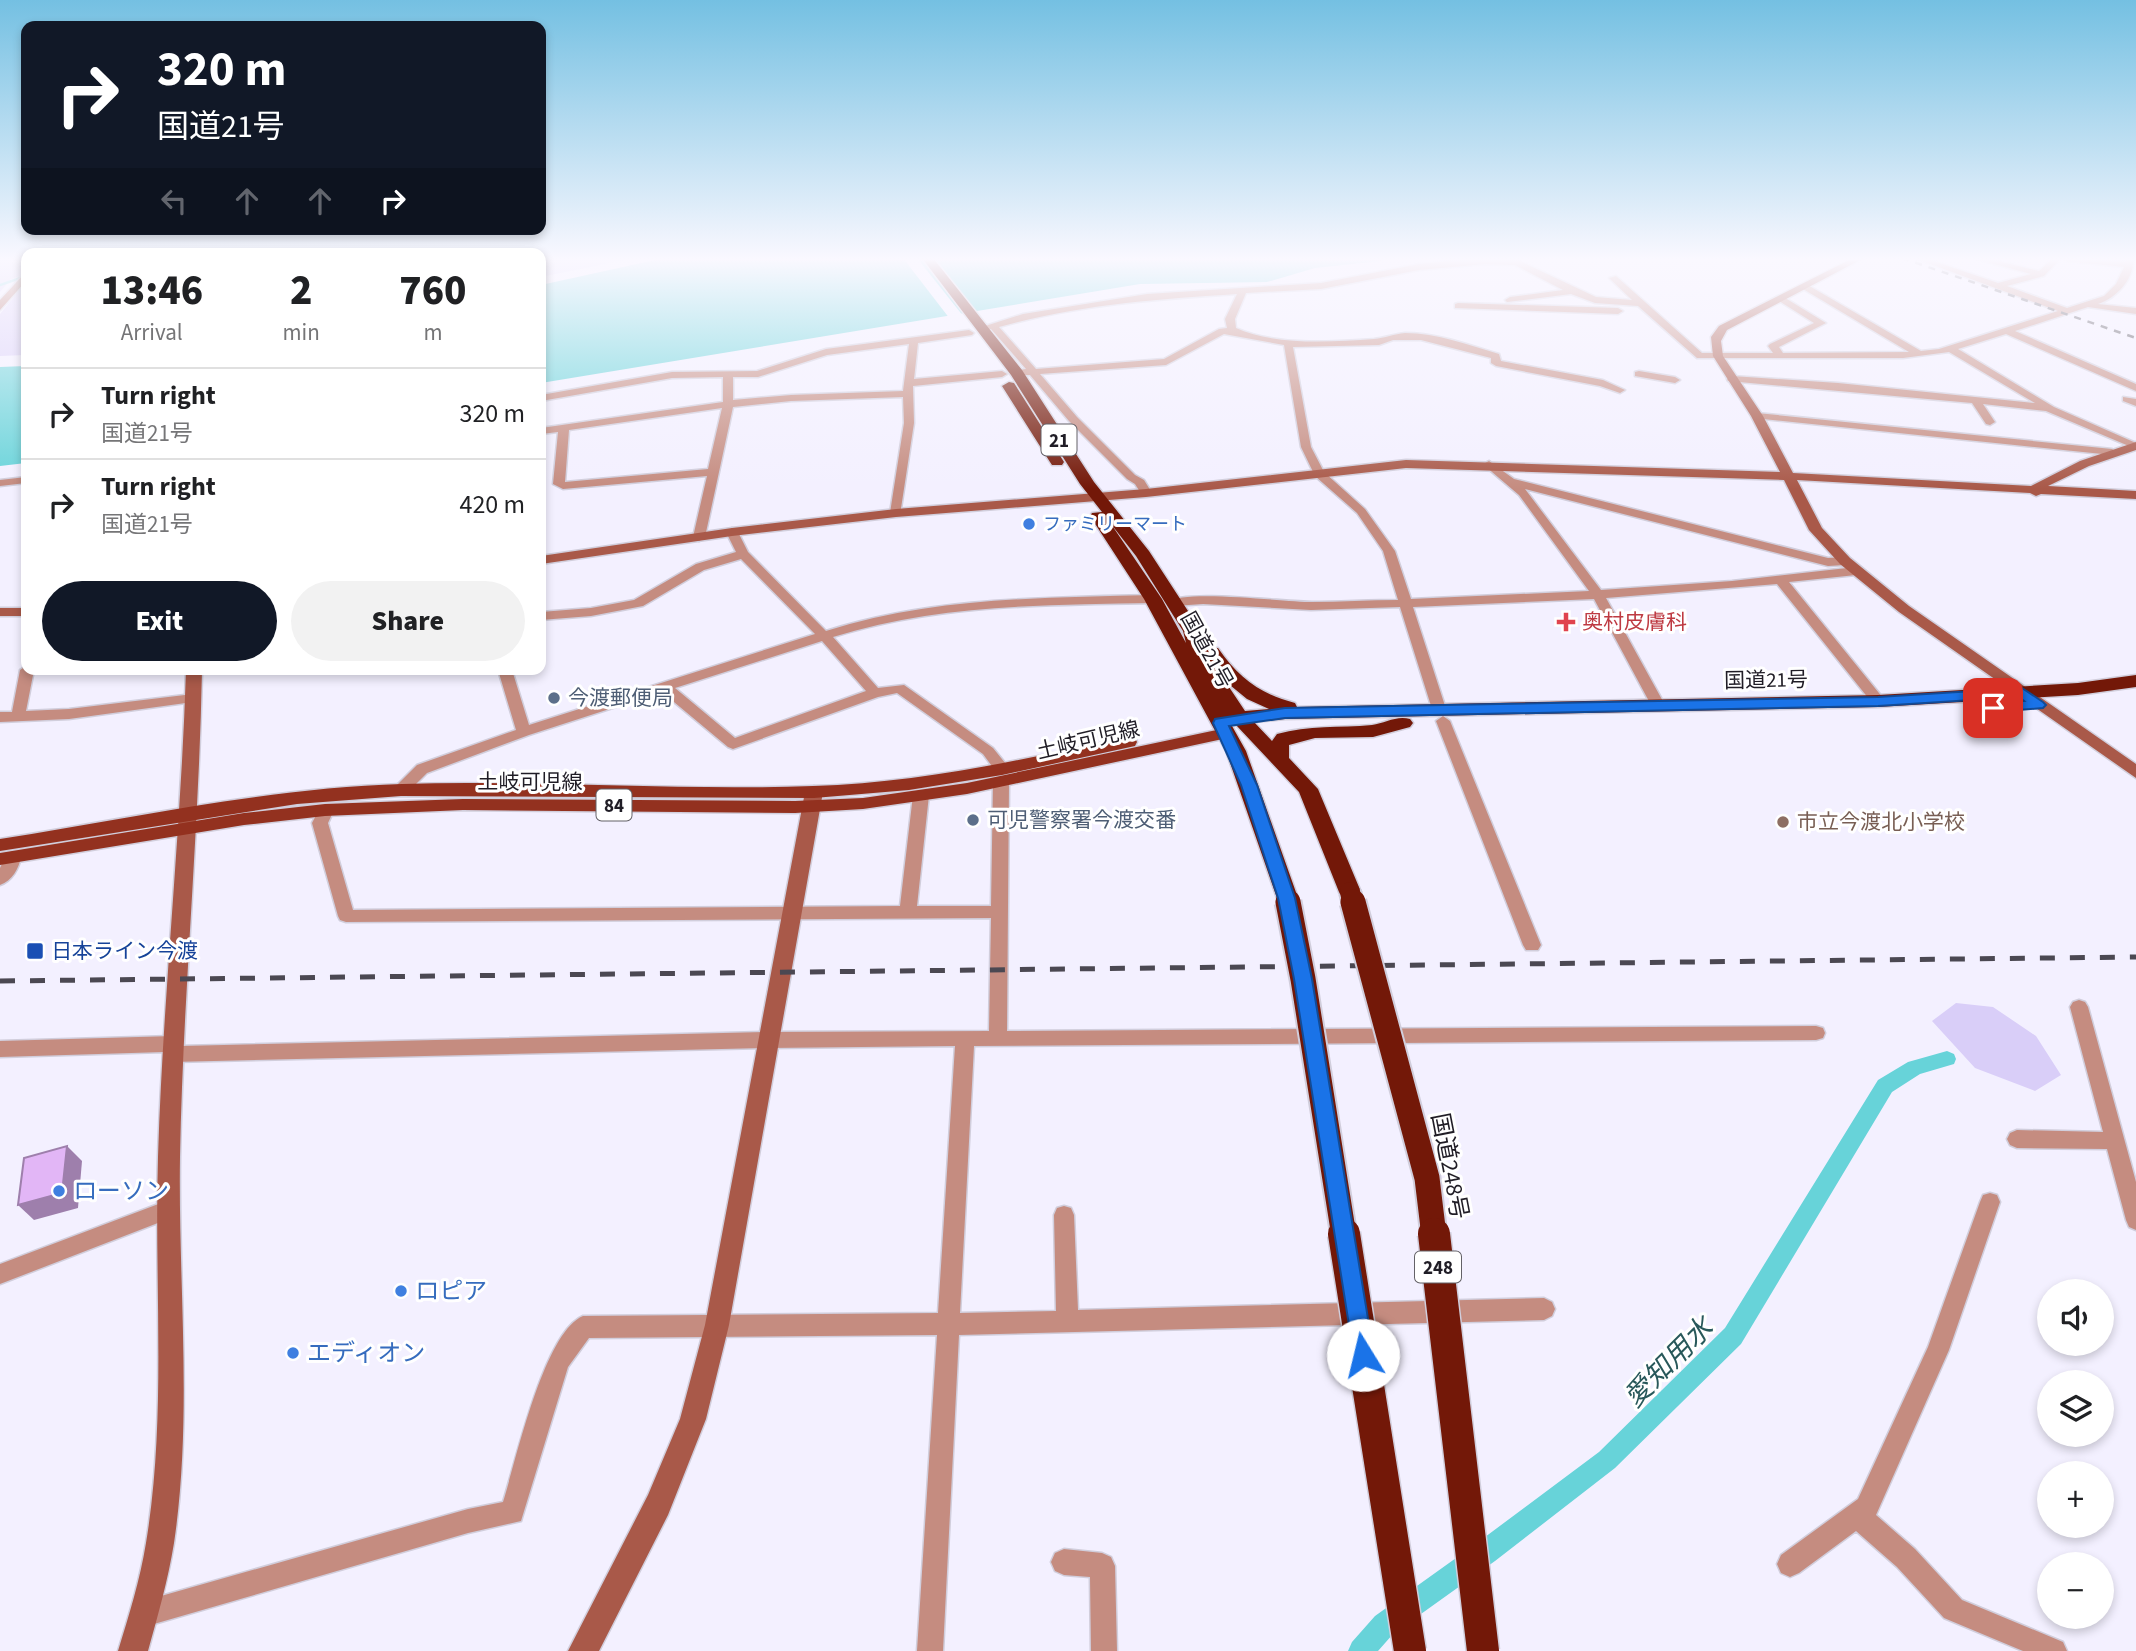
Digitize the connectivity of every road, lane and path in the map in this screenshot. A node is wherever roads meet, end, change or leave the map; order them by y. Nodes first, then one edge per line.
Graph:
1 (935, 335) edge
2 (983, 335) edge
3 (988, 335) edge
4 (1215, 335) edge
5 (1244, 335) edge
6 (1674, 335) edge
7 (1717, 335) edge
8 (1796, 335) edge
9 (1888, 335) edge
10 (1991, 335) edge
11 (2017, 335) edge
12 (914, 339) junction
13 (1288, 343) junction
14 (1950, 349) junction
15 (1920, 354) junction
16 (1718, 356) junction
17 (1780, 356) junction
18 (1033, 372) junction
19 (1639, 373) dead end
20 (1009, 374) junction
21 (728, 376) junction
22 (1732, 379) junction
23 (1675, 380) dead end
24 (2136, 388) edge
25 (908, 389) junction
26 (1620, 390) dead end
27 (546, 397) edge
28 (2136, 397) edge
29 (1975, 400) junction
30 (2136, 403) edge
31 (727, 404) junction
32 (2046, 407) junction
33 (1757, 416) junction
34 (1990, 422) dead end
35 (564, 429) junction
36 (546, 431) edge
37 (2135, 446) edge
38 (2112, 452) junction
39 (1489, 464) junction
40 (715, 472) junction
41 (1319, 474) junction
42 (1787, 476) junction
43 (21, 481) edge
44 (1511, 482) junction
45 (0, 483) edge
46 (2036, 492) junction
47 (1146, 493) junction
48 (2136, 495) edge
49 (1091, 497) junction
50 (896, 513) junction
51 (732, 532) junction
52 (699, 537) junction
53 (743, 554) junction
54 (546, 559) edge
55 (1850, 566) junction
56 (1781, 580) junction
57 (1599, 596) junction
58 (1153, 599) junction
59 (1174, 602) junction
60 (1406, 604) junction
61 (0, 612) edge
62 (21, 612) edge
63 (546, 616) edge
64 (1192, 631) junction
65 (824, 636) junction
66 (26, 675) edge
67 (194, 675) edge
68 (507, 675) edge
69 (2136, 681) edge
70 (666, 688) junction
71 (2022, 692) junction
72 (875, 693) junction
73 (2136, 695) edge
74 (193, 698) junction
75 (1878, 701) junction
76 (1658, 705) junction
77 (2038, 705) junction
78 (1385, 711) junction
79 (1441, 715) junction
80 (0, 716) edge
81 (18, 716) junction
82 (1403, 723) junction
83 (1234, 726) junction
84 (524, 732) junction
85 (1279, 758) junction
86 (2136, 772) edge
87 (1002, 776) junction
88 (401, 790) junction
89 (921, 795) junction
90 (813, 800) junction
91 (326, 810) junction
92 (188, 821) junction
93 (0, 845) edge
94 (7, 858) edge
95 (0, 879) edge
96 (1000, 912) junction
97 (908, 913) junction
98 (791, 914) junction
99 (1532, 945) dead end
100 (2079, 1007) dead end
101 (1816, 1033) dead end
102 (768, 1040) junction
103 (965, 1040) junction
104 (998, 1040) junction
105 (0, 1049) edge
106 (173, 1049) junction
107 (2017, 1139) dead end
108 (2115, 1141) junction
109 (1990, 1202) dead end
110 (169, 1209) junction
111 (1064, 1215) dead end
112 (2136, 1220) edge
113 (0, 1274) edge
114 (1544, 1309) dead end
115 (1067, 1321) junction
116 (949, 1324) junction
117 (717, 1325) junction
118 (1857, 1515) junction
119 (1064, 1562) dead end
120 (1790, 1564) dead end
121 (146, 1613) junction
122 (133, 1651) edge
123 (583, 1651) edge
124 (930, 1651) edge
125 (1104, 1651) edge
126 (1410, 1651) edge
127 (1483, 1651) edge
128 (2054, 1651) edge

1 - 12 street
2 - 20 highway, 国道21号 / 21
3 - 18 street
4 - 18 street
5 - 13 street
6 - 16 street
7 - 16 street
8 - 17 street
9 - 15 street
10 - 14 street
11 - 24 street
12 - 21 street
12 - 25 street
13 - 26 street
13 - 41 street
14 - 15 street
14 - 32 street
15 - 17 street
16 - 17 street
16 - 22 street
18 - 20 street
18 - 47 street
19 - 23 street
20 - 25 street
20 - 49 highway, 国道21号 / 21
21 - 27 street
21 - 31 street
22 - 29 street
22 - 33 street
25 - 31 street
25 - 50 street
28 - 30 street
29 - 32 street
29 - 34 street
31 - 35 street
31 - 40 street
32 - 37 street
33 - 38 street
33 - 42 street
35 - 36 street
35 - 40 street
37 - 38 street
38 - 46 street
39 - 41 street
39 - 42 street
39 - 44 street
40 - 52 street
41 - 47 street
41 - 60 street
42 - 46 street
42 - 55 street
43 - 45 street
44 - 55 street
44 - 57 street
46 - 48 street
47 - 49 street
49 - 50 street
49 - 58 highway, 国道21号 / 21
49 - 59 highway, 国道21号 / 21
50 - 51 street
51 - 52 street
51 - 53 street
52 - 54 street
53 - 63 street
53 - 65 street
55 - 56 street
55 - 71 street
56 - 57 street
56 - 75 street
57 - 60 street
57 - 76 street
58 - 65 street
58 - 83 highway, 国道21号 / 21
59 - 60 street
59 - 64 highway, 国道21号 / 21
60 - 79 street
61 - 62 street
64 - 78 highway
64 - 83 highway, 国道21号 / 21
65 - 70 street
65 - 72 street
66 - 81 street
67 - 74 street
68 - 84 street
69 - 71 highway, 国道21号
70 - 72 street
70 - 84 street
71 - 75 highway, 国道21号
71 - 77 street
72 - 87 street
73 - 77 highway, 国道21号
74 - 81 street
74 - 92 street
75 - 76 highway, 国道21号
76 - 79 highway, 国道21号
77 - 79 highway, 国道21号
77 - 86 street
78 - 79 highway, 国道21号
78 - 83 highway, 国道21号
79 - 82 highway, 国道21号
79 - 99 street
80 - 81 street
82 - 83 highway, 国道21号
82 - 85 highway
83 - 85 highway, 国道248号 / 248
83 - 87 main road, 土岐可児線 / 84
83 - 126 highway, bridge
84 - 88 street
85 - 127 highway, 国道248号 / 248, bridge
87 - 89 main road, 土岐可児線 / 84
87 - 90 main road, 土岐可児線 / 84
87 - 96 street
88 - 90 main road, 土岐可児線 / 84
88 - 92 main road, 土岐可児線 / 84
89 - 90 main road, 土岐可児線 / 84
89 - 97 street
90 - 91 main road, 土岐可児線 / 84
90 - 98 street
91 - 92 main road, 土岐可児線 / 84
91 - 98 street
92 - 93 main road, 土岐可児線 / 84
92 - 94 main road, 土岐可児線 / 84
92 - 106 street
94 - 95 street
96 - 97 street
96 - 104 street
97 - 98 street
98 - 102 street
100 - 108 street
101 - 104 street
102 - 103 street
102 - 106 street
102 - 117 street
103 - 104 street
103 - 116 street
105 - 106 street
106 - 110 street
107 - 108 street
108 - 112 street
109 - 118 street
110 - 113 street
110 - 121 street
111 - 115 street
114 - 115 street
115 - 116 street
116 - 117 street
116 - 124 street
117 - 121 street
117 - 123 street
118 - 120 street
118 - 128 street
119 - 125 street
121 - 122 street

